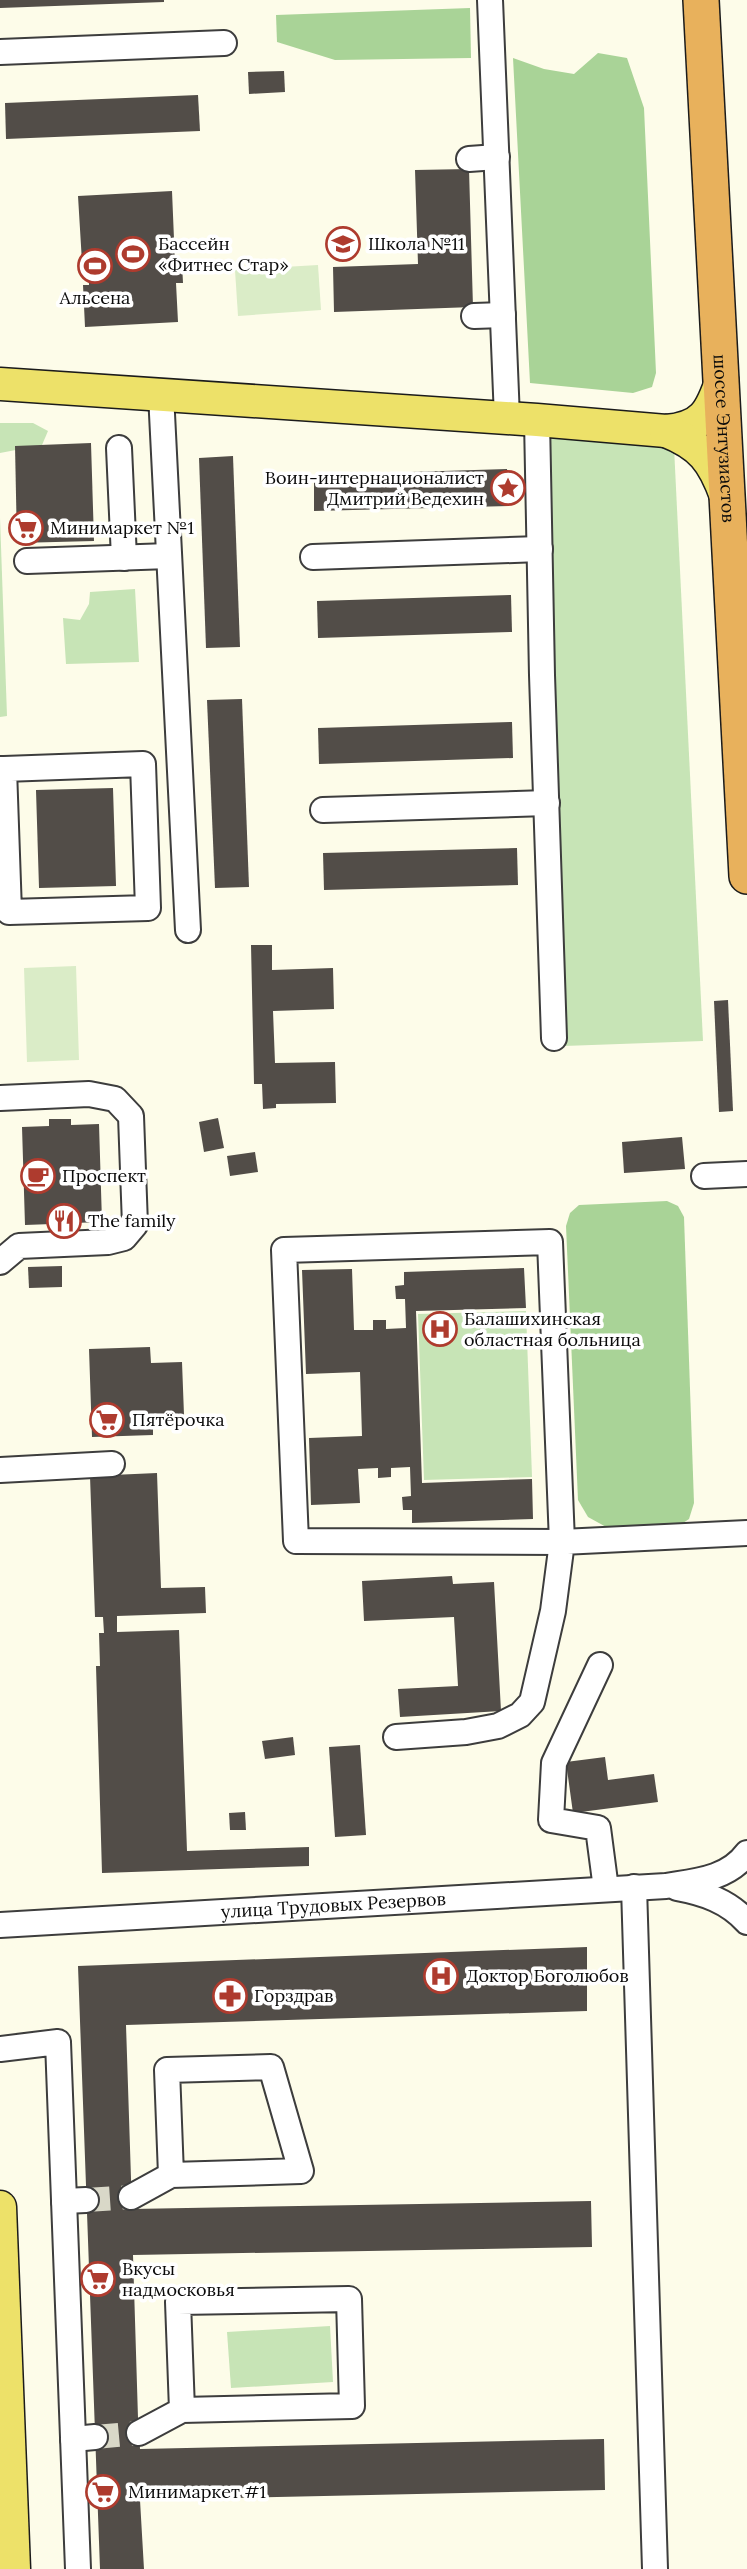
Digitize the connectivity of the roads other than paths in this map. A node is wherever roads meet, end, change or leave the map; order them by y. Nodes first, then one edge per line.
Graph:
1 (490, 0) edge
2 (701, 0) edge
3 (224, 43) dead end
4 (0, 52) edge
5 (497, 157) junction
6 (469, 159) dead end
7 (503, 315) junction
8 (474, 316) dead end
9 (722, 379) junction
10 (0, 384) edge
11 (160, 394) junction
12 (522, 419) junction
13 (666, 431) junction
14 (119, 448) dead end
15 (728, 500) junction
16 (540, 549) junction
17 (169, 556) junction
18 (313, 556) dead end
19 (124, 558) junction
20 (27, 561) dead end
21 (2, 769) edge
22 (547, 803) junction
23 (323, 810) dead end
24 (747, 876) edge
25 (188, 930) dead end
26 (554, 1038) dead end
27 (0, 1098) edge
28 (747, 1174) edge
29 (704, 1176) dead end
30 (0, 1262) edge
31 (112, 1464) dead end
32 (0, 1470) edge
33 (747, 1533) edge
34 (562, 1542) junction
35 (600, 1665) dead end
36 (396, 1737) dead end
37 (747, 1853) edge
38 (666, 1886) junction
39 (634, 1888) junction
40 (607, 1889) junction
41 (747, 1922) edge
42 (0, 1925) edge
43 (0, 2049) edge
44 (171, 2175) junction
45 (131, 2197) tunnel mouth
46 (0, 2207) edge
47 (182, 2410) junction
48 (139, 2433) tunnel mouth
49 (14, 2569) edge
50 (78, 2569) edge
51 (655, 2569) edge

1 - 5 street
2 - 9 highway, шоссе Энтузиастов
3 - 4 street
5 - 6 street
5 - 7 street
7 - 8 street
7 - 12 street
9 - 13 main road
9 - 15 highway, шоссе Энтузиастов
10 - 11 main road
11 - 12 main road
11 - 17 street
12 - 13 main road
12 - 16 street
13 - 15 main road
14 - 19 street
15 - 24 highway, шоссе Энтузиастов
16 - 18 street
16 - 22 street
17 - 19 street
17 - 25 street
19 - 20 street
21 - 21 street
22 - 23 street
22 - 26 street
27 - 30 street
28 - 29 street
31 - 32 street
33 - 34 street
34 - 34 street
34 - 36 street
35 - 40 street
37 - 38 street, улица Трудовых Резервов
38 - 39 street, улица Трудовых Резервов
38 - 41 street, улица Трудовых Резервов
39 - 40 street, улица Трудовых Резервов
39 - 51 street
40 - 42 street, улица Трудовых Резервов
43 - 50 street
44 - 44 street
44 - 45 street
46 - 49 main road
47 - 47 street
47 - 48 street

